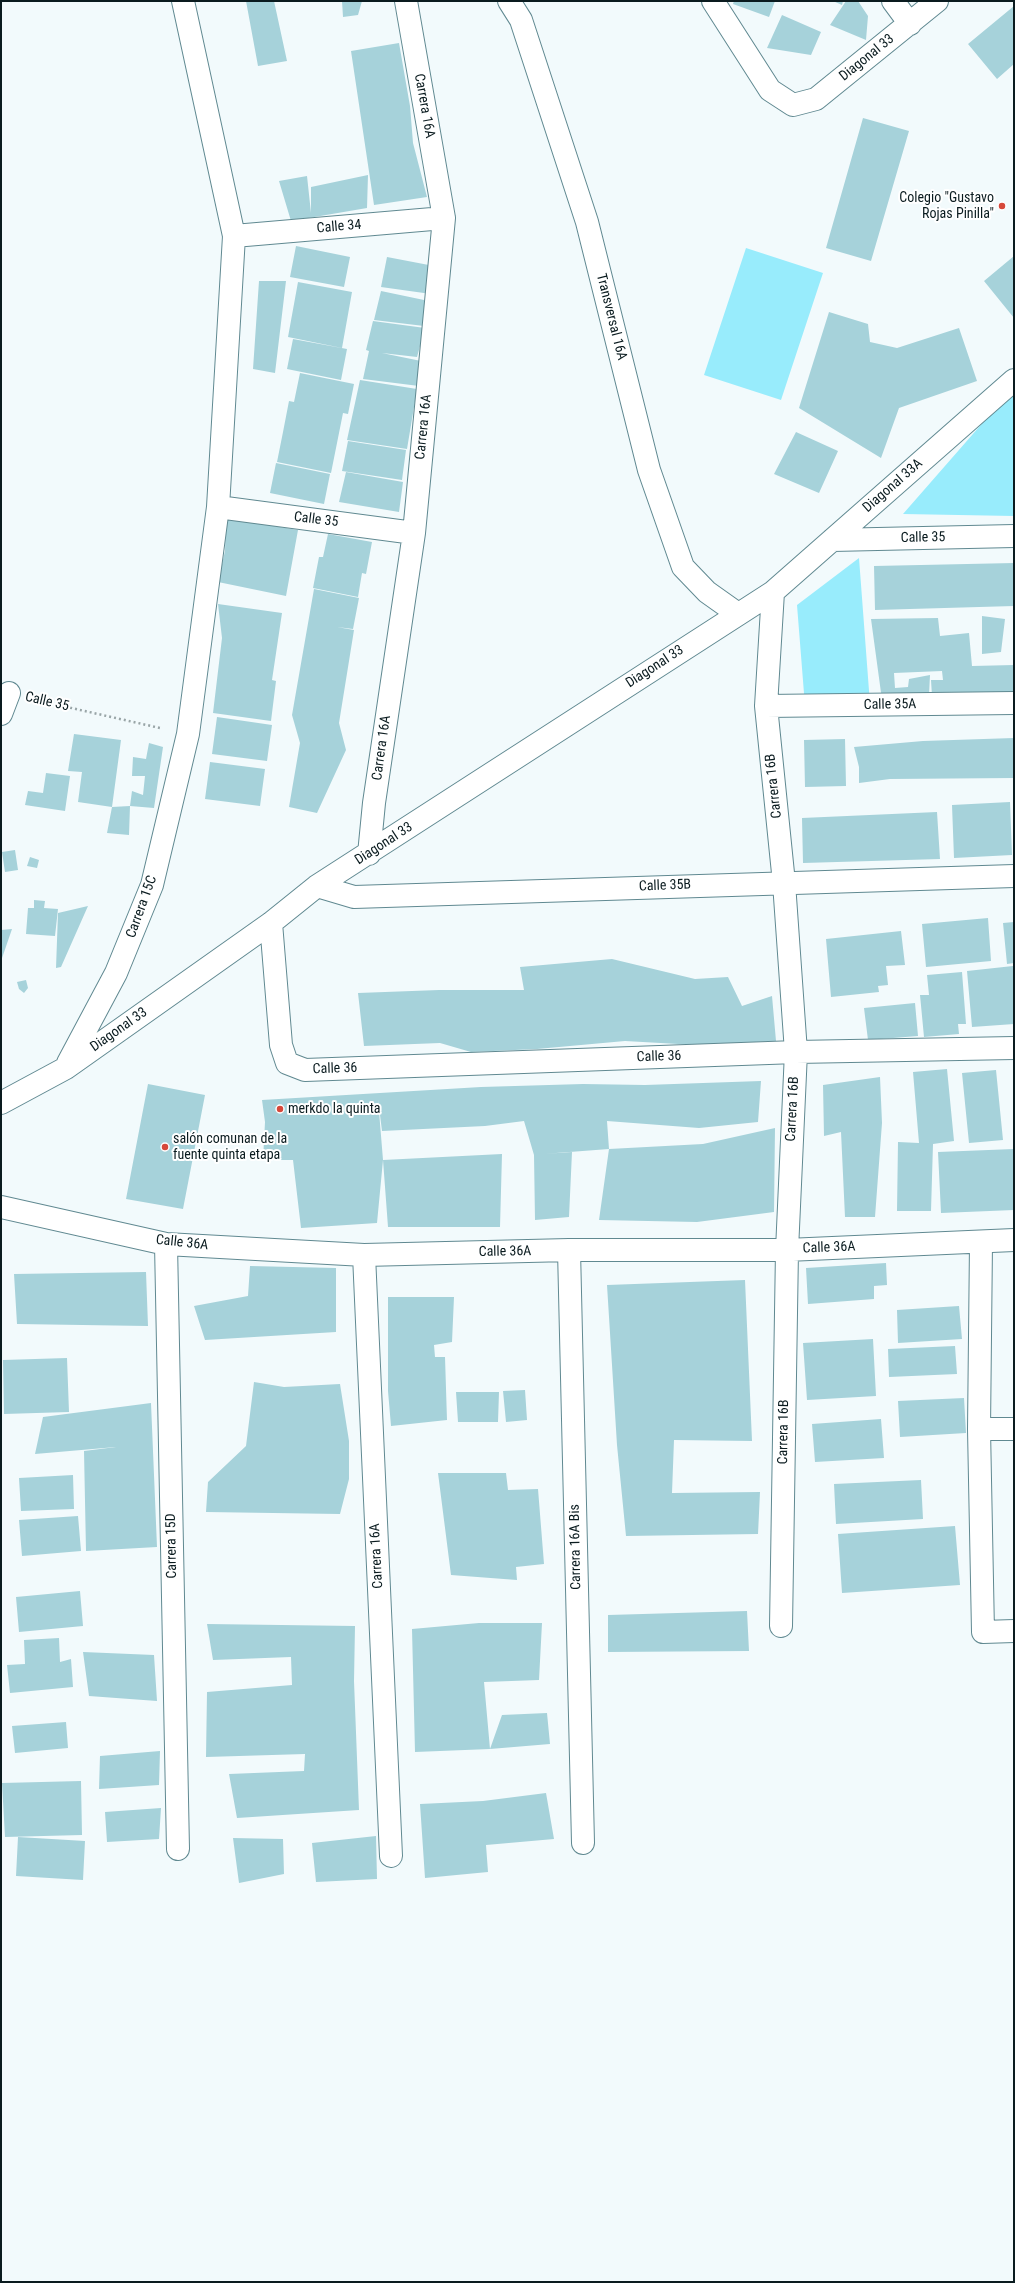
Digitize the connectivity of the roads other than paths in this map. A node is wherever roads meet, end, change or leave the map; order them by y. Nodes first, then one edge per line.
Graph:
1 (183, 1) edge
2 (406, 1) edge
3 (508, 1) edge
4 (713, 1) edge
5 (893, 1) edge
6 (937, 1) edge
7 (910, 24) junction
8 (444, 218) junction
9 (234, 236) junction
10 (1014, 380) edge
11 (218, 508) junction
12 (414, 533) junction
13 (1014, 536) edge
14 (832, 540) junction
15 (773, 592) junction
16 (738, 614) junction
17 (9, 693) road end
18 (1014, 703) edge
19 (766, 706) junction
20 (1, 714) edge
21 (369, 854) junction
22 (1014, 876) edge
23 (784, 882) junction
24 (317, 886) junction
25 (271, 923) junction
26 (1014, 1048) edge
27 (796, 1052) junction
28 (66, 1068) junction
29 (1, 1103) edge
30 (1, 1207) edge
31 (1014, 1240) edge
32 (980, 1243) junction
33 (166, 1244) junction
34 (570, 1250) junction
35 (787, 1250) junction
36 (364, 1255) junction
37 (1014, 1429) edge
38 (979, 1430) junction
39 (781, 1626) dead end
40 (1014, 1631) edge
41 (582, 1843) dead end
42 (178, 1849) dead end
43 (391, 1856) dead end

1 - 9 street
2 - 8 street, Carrera 16A
3 - 16 street, Transversal 16A
4 - 7 street, Diagonal 33
5 - 7 street
6 - 7 street, Diagonal 33
8 - 9 street, Calle 34
8 - 12 street, Carrera 16A
9 - 11 street
10 - 14 street, Diagonal 33A
11 - 12 street, Calle 35
11 - 28 street, Carrera 15C
12 - 21 street, Carrera 16A
13 - 14 street, Calle 35
14 - 15 street, Diagonal 33A
15 - 16 street, Diagonal 33
15 - 19 street, Carrera 16B
16 - 21 street, Diagonal 33
17 - 20 street
18 - 19 street, Calle 35A
19 - 23 street, Carrera 16B
21 - 24 street, Diagonal 33
22 - 23 street, Calle 35B
23 - 24 street, Calle 35B
23 - 27 street, Carrera 16B
24 - 25 street, Diagonal 33
25 - 27 street, Calle 36
25 - 28 street, Diagonal 33
26 - 27 street, Calle 36
27 - 35 street, Carrera 16B
28 - 29 street, Diagonal 33
30 - 33 street, Calle 36A
31 - 32 street, Calle 36A
32 - 35 street, Calle 36A
32 - 38 street
33 - 36 street, Calle 36A
33 - 42 street, Carrera 15D
34 - 35 street, Calle 36A
34 - 36 street, Calle 36A
34 - 41 street, Carrera 16A Bis
35 - 39 street, Carrera 16B
36 - 43 street, Carrera 16A
37 - 38 street
38 - 40 street

